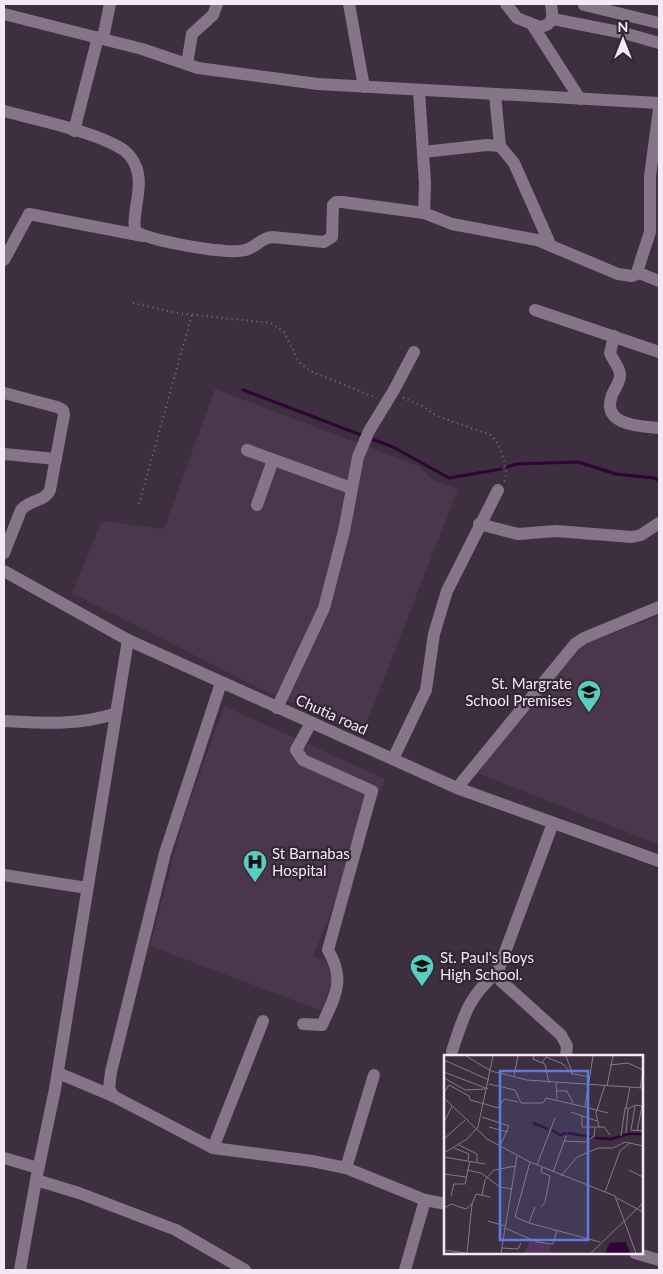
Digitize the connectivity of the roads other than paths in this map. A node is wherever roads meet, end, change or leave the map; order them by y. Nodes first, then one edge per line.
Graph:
1 (110, 4) edge
2 (217, 4) edge
3 (349, 4) edge
4 (506, 4) edge
5 (551, 4) edge
6 (584, 6) dead end
7 (4, 14) edge
8 (553, 19) junction
9 (659, 23) edge
10 (533, 26) junction
11 (100, 37) junction
12 (659, 43) edge
13 (187, 64) junction
14 (364, 87) junction
15 (419, 90) junction
16 (495, 94) junction
17 (580, 99) junction
18 (659, 103) edge
19 (659, 109) edge
20 (4, 111) edge
21 (74, 131) junction
22 (500, 146) junction
23 (423, 152) junction
24 (424, 213) junction
25 (143, 236) junction
26 (550, 244) junction
27 (4, 260) edge
28 (640, 274) junction
29 (659, 281) edge
30 (535, 310) dead end
31 (614, 336) junction
32 (414, 352) dead end
33 (659, 352) edge
34 (4, 393) edge
35 (659, 428) edge
36 (247, 450) dead end
37 (4, 454) edge
38 (56, 460) junction
39 (273, 460) junction
40 (351, 488) junction
41 (498, 490) road end
42 (257, 505) dead end
43 (659, 523) edge
44 (479, 524) junction
45 (4, 553) edge
46 (4, 571) edge
47 (659, 607) edge
48 (128, 640) junction
49 (221, 683) junction
50 (278, 708) junction
51 (114, 714) junction
52 (4, 722) edge
53 (311, 723) junction
54 (393, 760) junction
55 (456, 788) junction
56 (553, 823) junction
57 (659, 861) edge
58 (4, 875) edge
59 (87, 888) junction
60 (498, 971) junction
61 (263, 1022) dead end
62 (303, 1024) dead end
63 (452, 1051) dead end
64 (566, 1055) edge
65 (58, 1073) junction
66 (374, 1075) dead end
67 (113, 1096) junction
68 (213, 1148) junction
69 (4, 1158) edge
70 (346, 1168) junction
71 (37, 1174) junction
72 (425, 1200) junction
73 (444, 1204) edge
74 (639, 1254) edge
75 (659, 1260) edge
76 (20, 1270) edge
77 (245, 1270) edge
78 (405, 1270) edge

1 - 11 street
2 - 13 street
3 - 14 street
4 - 10 street
5 - 8 street
6 - 9 street
7 - 11 street
8 - 10 street
8 - 12 street
10 - 17 street
11 - 13 street
11 - 21 street
13 - 14 street
14 - 15 street
15 - 16 street
15 - 23 street
16 - 17 street
16 - 22 street
17 - 18 street
19 - 28 street
20 - 21 street
21 - 25 street
22 - 23 street
22 - 26 street
23 - 24 street
24 - 25 street
24 - 26 street
25 - 27 street
26 - 28 street
28 - 29 street
30 - 31 street
31 - 33 street
31 - 35 street
32 - 40 street
34 - 38 street
36 - 39 street
37 - 38 street
38 - 45 street
39 - 40 street
39 - 42 street
40 - 50 street
41 - 44 street
43 - 44 street
44 - 54 street
46 - 48 street, Chutia road
47 - 55 street
48 - 49 street, Chutia road
48 - 51 street
49 - 50 street, Chutia road
49 - 67 street
50 - 53 street, Chutia road
51 - 52 street
51 - 59 street
53 - 54 street, Chutia road
53 - 62 street
54 - 55 street, Chutia road
55 - 56 street, Chutia road
56 - 57 street, Chutia road
56 - 60 street
58 - 59 street
59 - 65 street
60 - 63 street
60 - 64 street
61 - 68 street
65 - 67 street
65 - 71 street
66 - 70 street
67 - 68 street
68 - 70 street
69 - 71 street
70 - 72 street
71 - 76 street
71 - 77 street
72 - 73 street
72 - 78 street
74 - 75 street

